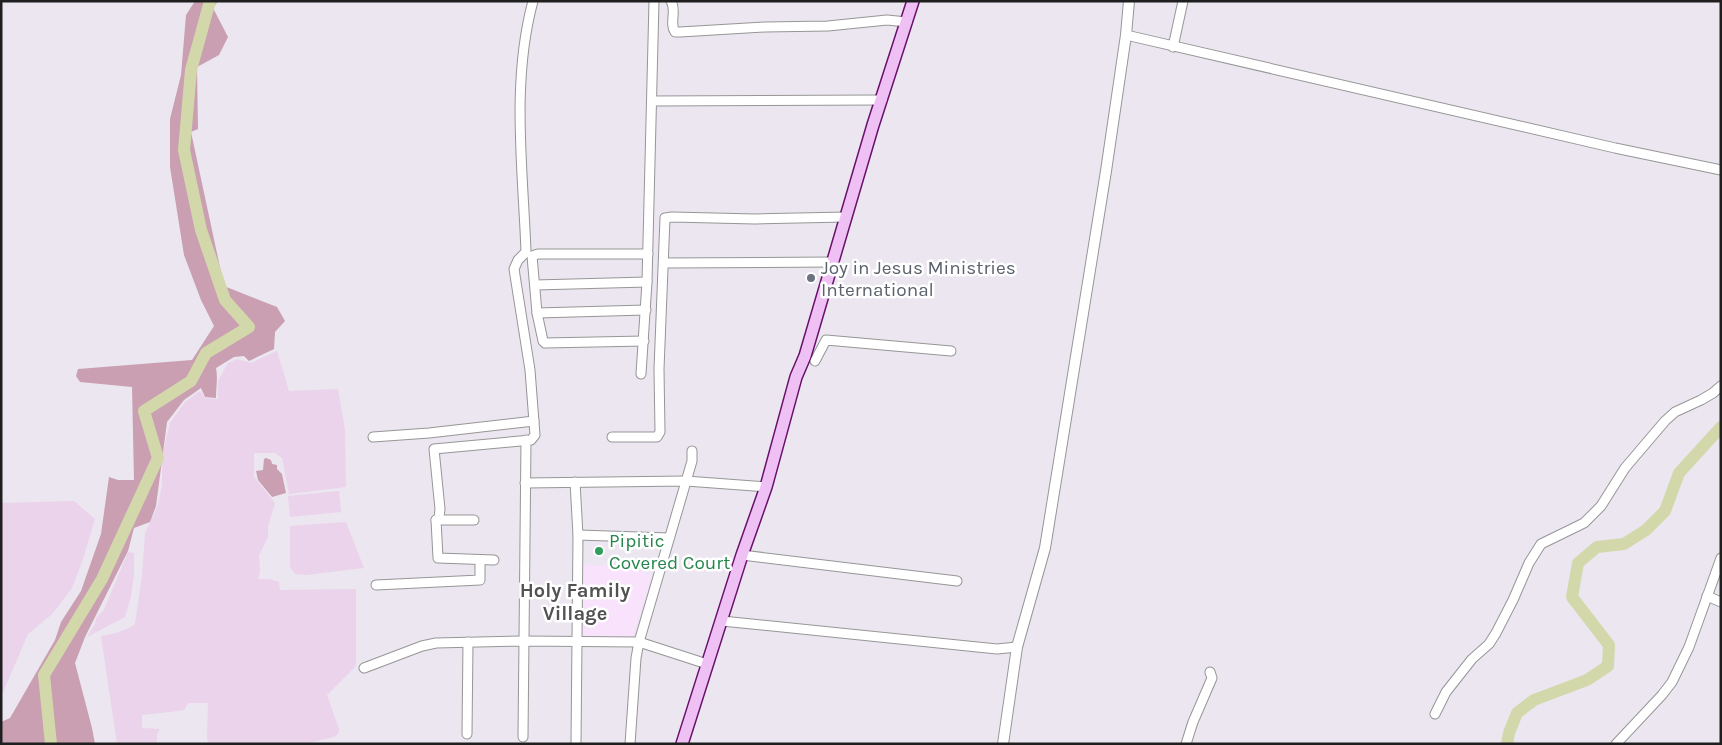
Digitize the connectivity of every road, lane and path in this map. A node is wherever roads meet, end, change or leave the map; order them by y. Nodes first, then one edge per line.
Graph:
1 (533, 1) edge
2 (654, 1) edge
3 (671, 1) edge
4 (913, 1) edge
5 (1129, 1) edge
6 (1183, 1) edge
7 (907, 22) junction
8 (1126, 35) junction
9 (1173, 47) junction
10 (882, 100) junction
11 (652, 101) junction
12 (1721, 170) edge
13 (846, 217) junction
14 (648, 254) junction
15 (833, 262) junction
16 (664, 263) junction
17 (647, 282) junction
18 (534, 285) junction
19 (646, 310) junction
20 (537, 313) junction
21 (644, 342) junction
22 (951, 351) dead end
23 (815, 361) dead end
24 (642, 374) dead end
25 (1721, 386) edge
26 (534, 421) junction
27 (612, 436) dead end
28 (373, 437) dead end
29 (526, 440) junction
30 (692, 451) dead end
31 (686, 481) junction
32 (575, 482) junction
33 (525, 483) junction
34 (766, 487) junction
35 (436, 520) junction
36 (474, 520) dead end
37 (578, 535) junction
38 (669, 538) junction
39 (742, 555) junction
40 (1721, 558) edge
41 (480, 560) junction
42 (494, 560) dead end
43 (956, 581) dead end
44 (376, 585) dead end
45 (1707, 596) junction
46 (1721, 602) edge
47 (722, 621) junction
48 (523, 640) junction
49 (577, 641) junction
50 (468, 642) junction
51 (639, 642) junction
52 (1017, 647) junction
53 (707, 664) junction
54 (364, 668) dead end
55 (1210, 672) dead end
56 (1435, 714) dead end
57 (467, 734) dead end
58 (523, 737) dead end
59 (576, 744) edge
60 (630, 744) edge
61 (682, 744) edge
62 (1003, 744) edge
63 (1186, 744) edge
64 (1616, 744) edge

1 - 26 street
2 - 11 street
3 - 7 street
4 - 7 main road
5 - 8 street
6 - 9 street
7 - 10 main road
8 - 9 street
8 - 52 street
9 - 12 street
10 - 11 street
10 - 13 main road
11 - 14 street
13 - 15 main road
13 - 16 street
14 - 17 street
14 - 18 street
15 - 16 street
15 - 34 main road
16 - 27 street
17 - 18 street
17 - 19 street
18 - 20 street
19 - 20 street
19 - 21 street
20 - 21 street
21 - 24 street
22 - 23 street
25 - 56 street
26 - 28 street
26 - 29 street
29 - 33 street
29 - 35 street
30 - 31 street
31 - 32 street
31 - 34 street
31 - 38 street
32 - 33 street
32 - 37 street
33 - 48 street
34 - 39 main road
35 - 36 street
35 - 41 street
37 - 38 street
37 - 49 street
38 - 51 street
39 - 43 street
39 - 47 main road
40 - 45 street
41 - 42 street
41 - 44 street
45 - 46 street
45 - 64 street
47 - 52 street
47 - 53 main road
48 - 49 street
48 - 50 street
48 - 58 street
49 - 51 street
49 - 59 street
50 - 54 street
50 - 57 street
51 - 53 street
51 - 60 street
52 - 62 street
53 - 61 main road
55 - 63 street

